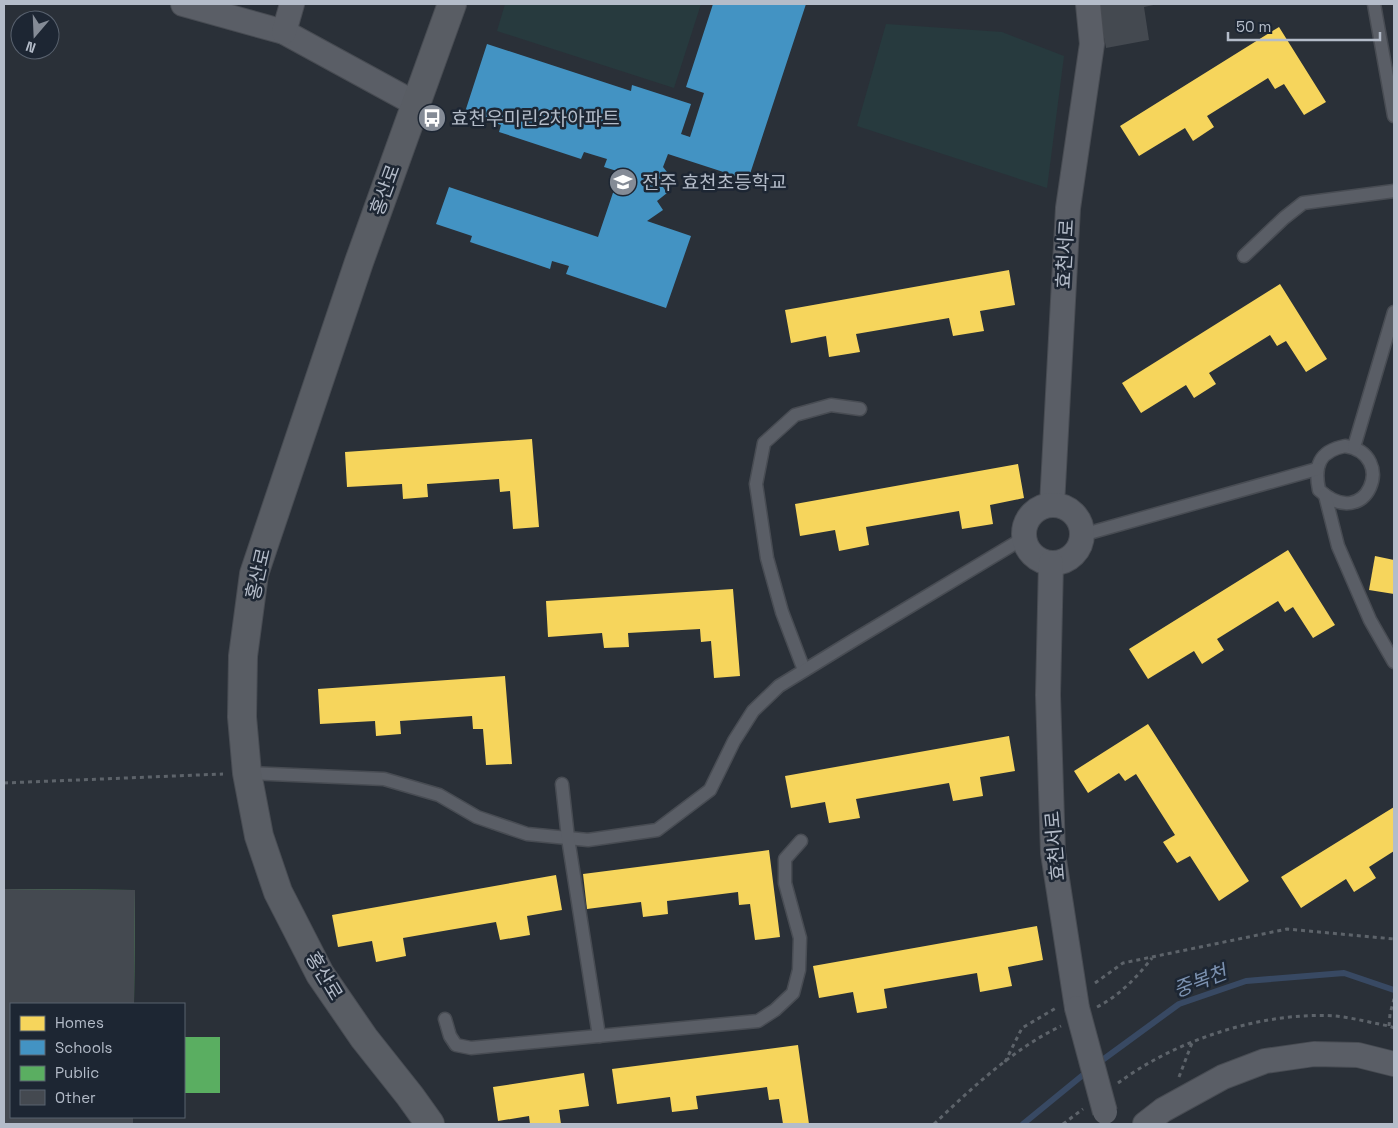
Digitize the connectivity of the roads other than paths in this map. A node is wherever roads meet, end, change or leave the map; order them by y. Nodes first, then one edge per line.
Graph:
1 (183, 4) edge
2 (292, 4) edge
3 (452, 4) edge
4 (1088, 4) edge
5 (1374, 4) edge
6 (284, 32) junction
7 (416, 104) junction
8 (1394, 116) edge
9 (1394, 191) edge
10 (1244, 256) dead end
11 (1394, 312) edge
12 (860, 409) dead end
13 (1354, 447) junction
14 (1317, 469) junction
15 (1325, 495) junction
16 (1052, 505) junction
17 (1082, 535) junction
18 (1024, 538) junction
19 (1051, 563) junction
20 (1394, 662) edge
21 (804, 670) junction
22 (247, 773) junction
23 (562, 784) dead end
24 (568, 838) junction
25 (801, 842) dead end
26 (445, 1020) dead end
27 (599, 1036) junction
28 (1394, 1064) edge
29 (1100, 1114) edge
30 (430, 1124) edge
31 (1145, 1124) edge

1 - 6 street
2 - 6 street
3 - 7 street, 홍산로
4 - 16 street, 효천서로
5 - 8 lane
6 - 7 street
7 - 22 street, 홍산로
9 - 10 lane
11 - 13 lane
12 - 21 lane
13 - 14 lane
13 - 15 lane
14 - 15 lane
14 - 17 lane
15 - 20 lane
16 - 17 street
16 - 18 street
17 - 19 street
18 - 19 street
18 - 21 lane
19 - 29 street, 효천서로, bridge
21 - 24 lane
22 - 24 lane
22 - 30 street, 홍산로
23 - 24 lane
24 - 27 lane
25 - 27 lane
26 - 27 lane
28 - 31 street

